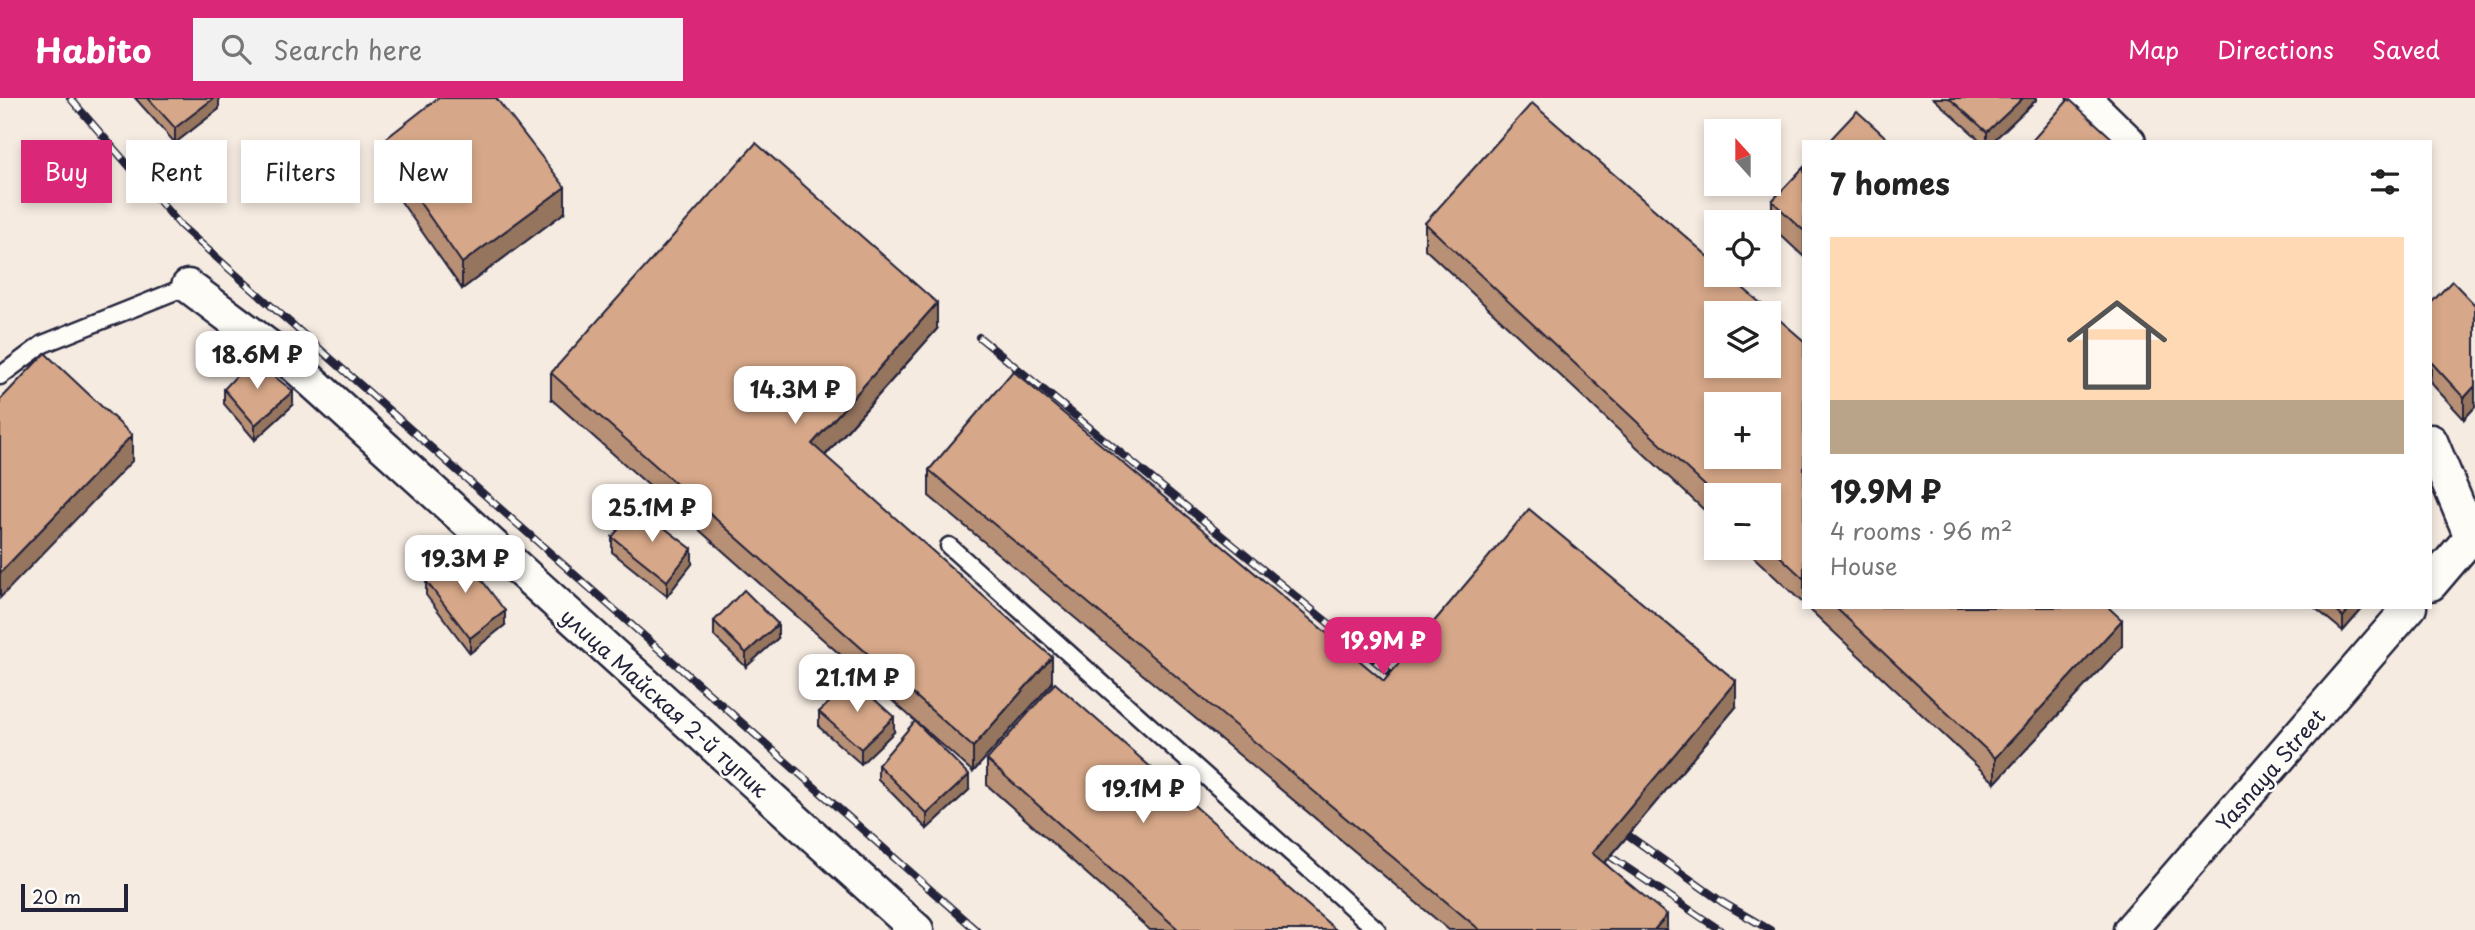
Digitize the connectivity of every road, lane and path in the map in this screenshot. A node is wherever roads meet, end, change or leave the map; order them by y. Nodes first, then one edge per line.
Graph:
1 (2084, 98) edge
2 (2127, 140) edge
3 (188, 286) joint
4 (0, 376) edge
5 (2432, 444) edge
6 (949, 546) dead end
7 (2432, 583) edge
8 (2408, 609) edge
9 (917, 930) edge
10 (1377, 930) edge
11 (2130, 930) edge

1 - 2 street
3 - 4 lane
3 - 9 street, улица Майская 2-й тупик
5 - 7 street
6 - 10 lane
8 - 11 street, Yasnaya Street

